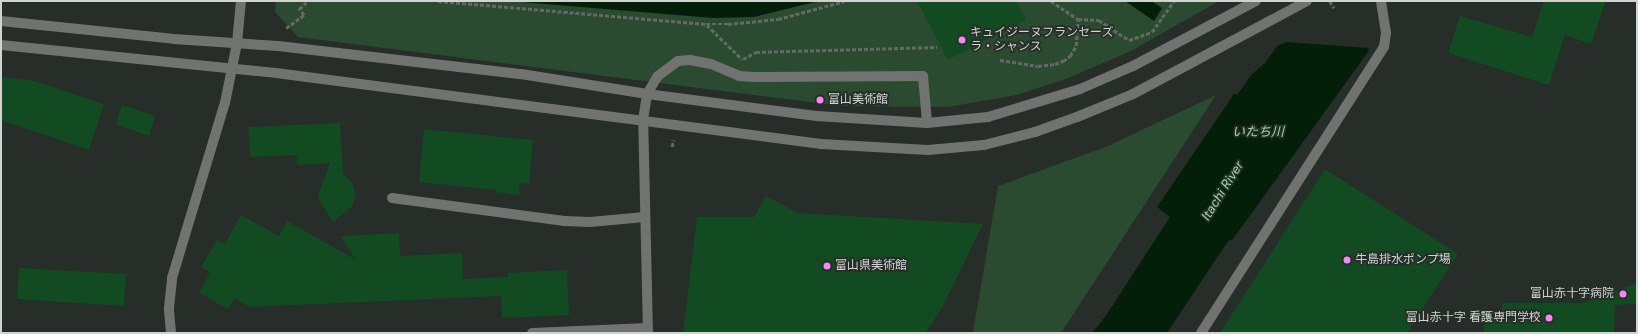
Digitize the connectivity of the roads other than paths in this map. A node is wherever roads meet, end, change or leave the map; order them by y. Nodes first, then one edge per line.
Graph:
1 (241, 1) edge
2 (1256, 1) edge
3 (1307, 1) edge
4 (1381, 1) edge
5 (1, 21) edge
6 (237, 43) junction
7 (1, 44) edge
8 (233, 70) junction
9 (647, 94) junction
10 (643, 120) junction
11 (926, 123) junction
12 (392, 198) dead end
13 (645, 217) junction
14 (647, 330) edge
15 (171, 333) edge
16 (532, 333) edge
17 (1201, 333) edge

1 - 6 street
2 - 11 street
3 - 10 street
4 - 17 street
5 - 6 street
6 - 8 street
6 - 9 street
7 - 8 street
8 - 10 street
8 - 15 street
9 - 10 street
9 - 11 street
9 - 11 street
10 - 13 street
12 - 13 street
13 - 14 street
14 - 16 street

